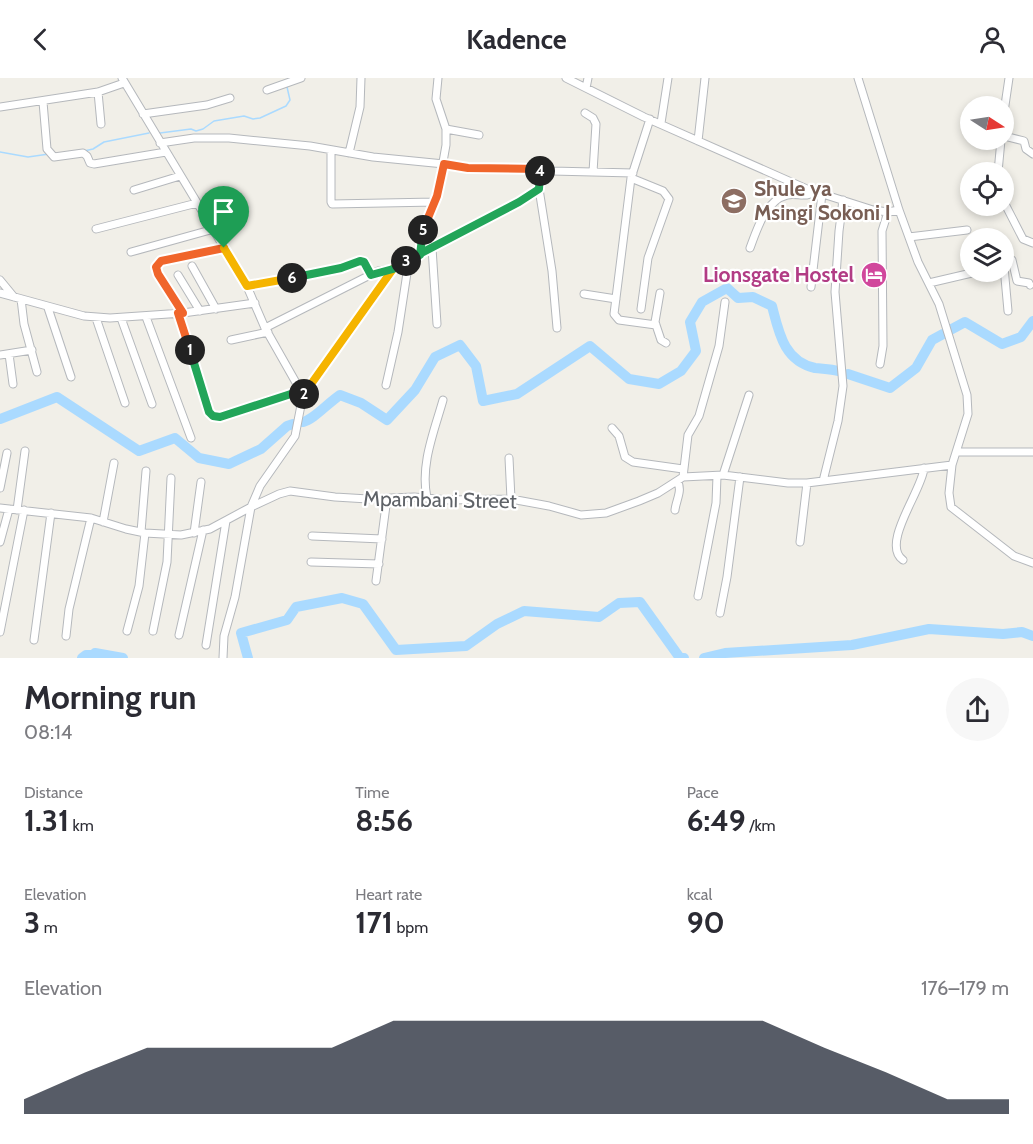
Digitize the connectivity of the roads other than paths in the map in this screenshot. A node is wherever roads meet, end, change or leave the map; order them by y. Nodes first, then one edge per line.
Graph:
1 (301, 78) edge
2 (361, 78) edge
3 (438, 78) edge
4 (566, 78) edge
5 (588, 78) edge
6 (668, 78) edge
7 (705, 78) edge
8 (858, 78) edge
9 (1009, 78) edge
10 (123, 81) edge
11 (586, 88) junction
12 (267, 90) dead end
13 (98, 92) junction
14 (1006, 96) edge
15 (230, 98) dead end
16 (43, 102) junction
17 (0, 107) edge
18 (585, 113) dead end
19 (143, 114) junction
20 (647, 118) junction
21 (661, 123) junction
22 (101, 124) dead end
23 (446, 129) junction
24 (479, 135) dead end
25 (1014, 138) edge
26 (698, 141) junction
27 (160, 143) junction
28 (331, 150) junction
29 (166, 152) junction
30 (349, 153) junction
31 (1033, 154) edge
32 (444, 164) junction
33 (540, 169) junction
34 (593, 172) junction
35 (180, 176) junction
36 (632, 176) junction
37 (539, 189) junction
38 (134, 190) dead end
39 (818, 193) junction
40 (843, 200) junction
41 (435, 202) junction
42 (197, 204) junction
43 (899, 210) junction
44 (888, 212) junction
45 (1011, 216) edge
46 (96, 229) dead end
47 (214, 229) junction
48 (960, 231) edge
49 (909, 237) junction
50 (1033, 243) edge
51 (224, 248) junction
52 (432, 248) junction
53 (750, 248) dead end
54 (131, 252) dead end
55 (420, 255) junction
56 (409, 260) junction
57 (192, 266) dead end
58 (1014, 268) edge
59 (393, 269) junction
60 (178, 275) dead end
61 (371, 275) junction
62 (960, 276) edge
63 (0, 280) edge
64 (1005, 282) edge
65 (929, 283) junction
66 (1030, 285) dead end
67 (247, 286) junction
68 (811, 287) dead end
69 (0, 293) edge
70 (660, 293) dead end
71 (584, 294) dead end
72 (17, 298) junction
73 (616, 299) junction
74 (725, 302) dead end
75 (255, 303) junction
76 (48, 308) junction
77 (216, 309) junction
78 (641, 309) dead end
79 (1008, 310) dead end
80 (200, 311) junction
81 (180, 313) junction
82 (146, 316) junction
83 (96, 318) junction
84 (122, 318) junction
85 (437, 324) dead end
86 (656, 325) junction
87 (557, 328) dead end
88 (267, 330) junction
89 (231, 340) dead end
90 (666, 343) dead end
91 (32, 350) junction
92 (9, 354) junction
93 (0, 355) edge
94 (880, 364) dead end
95 (37, 372) dead end
96 (71, 377) dead end
97 (13, 384) dead end
98 (386, 385) dead end
99 (302, 393) junction
100 (749, 395) dead end
101 (443, 400) dead end
102 (125, 403) dead end
103 (152, 404) dead end
104 (612, 428) dead end
105 (190, 438) dead end
106 (25, 451) dead end
107 (957, 452) junction
108 (1033, 452) edge
109 (7, 453) dead end
110 (509, 458) dead end
111 (114, 463) dead end
112 (952, 465) junction
113 (924, 468) junction
114 (146, 471) dead end
115 (681, 476) junction
116 (720, 476) junction
117 (740, 477) junction
118 (171, 478) dead end
119 (823, 481) junction
120 (201, 482) dead end
121 (807, 483) junction
122 (0, 488) edge
123 (387, 498) junction
124 (427, 498) junction
125 (511, 499) junction
126 (250, 507) junction
127 (9, 508) edge
128 (675, 510) dead end
129 (51, 513) junction
130 (91, 518) junction
131 (226, 521) junction
132 (104, 522) junction
133 (203, 530) junction
134 (143, 532) junction
135 (194, 533) junction
136 (170, 535) junction
137 (312, 536) dead end
138 (382, 539) junction
139 (0, 542) edge
140 (800, 542) dead end
141 (903, 560) dead end
142 (311, 561) dead end
143 (1033, 563) edge
144 (379, 564) junction
145 (376, 581) dead end
146 (698, 596) dead end
147 (720, 613) dead end
148 (127, 631) dead end
149 (153, 631) dead end
150 (0, 632) edge
151 (179, 635) dead end
152 (66, 636) dead end
153 (34, 640) dead end
154 (206, 645) dead end
155 (223, 658) edge

1 - 12 street
2 - 30 street
3 - 23 street
4 - 11 street
5 - 11 street
6 - 21 street
7 - 26 street
8 - 43 street
9 - 14 street
10 - 13 street
10 - 19 street
11 - 20 street
13 - 16 street
13 - 22 street
15 - 19 street
16 - 17 street
16 - 29 street
18 - 34 street
19 - 27 street
20 - 21 street
20 - 36 street
21 - 26 street
23 - 24 street
23 - 32 street
25 - 31 street
26 - 39 street
27 - 28 street
27 - 29 street
28 - 30 street
28 - 41 street
29 - 35 street
30 - 32 street
32 - 33 street
32 - 41 street
33 - 34 street
33 - 37 street
34 - 36 street
35 - 38 street
35 - 42 street
36 - 73 street
36 - 78 street
37 - 52 street
37 - 87 street
39 - 40 street
39 - 53 street
39 - 68 street
40 - 44 street
40 - 119 street
41 - 55 street
42 - 46 street
42 - 47 street
43 - 44 street
43 - 49 street
44 - 94 street
45 - 50 street
47 - 51 street
47 - 54 street
48 - 49 street
49 - 65 street
51 - 67 street
51 - 81 street
52 - 55 street
52 - 85 street
55 - 56 street
56 - 59 street
56 - 98 street
57 - 77 street
58 - 66 street
59 - 61 street
59 - 99 street
60 - 80 street
61 - 67 street
61 - 88 street
62 - 65 street
63 - 72 street
64 - 79 street
65 - 107 street
67 - 75 street
69 - 72 street
70 - 86 street
71 - 73 street
72 - 76 street
72 - 91 street
73 - 86 street
74 - 115 street
75 - 77 street
75 - 88 street
76 - 83 street
76 - 96 street
77 - 80 street
80 - 81 street
81 - 82 street
81 - 99 street
82 - 84 street
82 - 105 street
83 - 84 street
83 - 102 street
84 - 103 street
86 - 90 street
88 - 89 street
88 - 99 street
91 - 92 street
91 - 95 street
92 - 93 street
92 - 97 street
99 - 126 street
100 - 116 street
101 - 124 street
104 - 115 street
106 - 127 street
107 - 108 street
107 - 112 street
109 - 122 street
110 - 125 street
111 - 132 street
112 - 113 street, Mpambani Street
112 - 143 street
113 - 119 street, Mpambani Street
113 - 141 street
114 - 134 street
115 - 116 street, Mpambani Street
115 - 125 street, Mpambani Street
115 - 128 street
116 - 117 street, Mpambani Street
116 - 146 street
117 - 121 street, Mpambani Street
117 - 147 street
118 - 136 street
119 - 121 street, Mpambani Street
120 - 135 street
121 - 140 street
123 - 124 street, Mpambani Street
123 - 126 street, Mpambani Street
123 - 138 street
124 - 125 street, Mpambani Street
126 - 131 street, Mpambani Street
126 - 155 street
127 - 129 street, Mpambani Street
127 - 139 street
127 - 150 street
129 - 130 street, Mpambani Street
129 - 153 street
130 - 132 street, Mpambani Street
130 - 152 street
131 - 133 street, Mpambani Street
131 - 154 street
132 - 134 street, Mpambani Street
133 - 135 street, Mpambani Street
133 - 151 street
134 - 136 street, Mpambani Street
134 - 148 street
135 - 136 street, Mpambani Street
136 - 149 street
137 - 138 street
138 - 144 street
142 - 144 street
144 - 145 street

